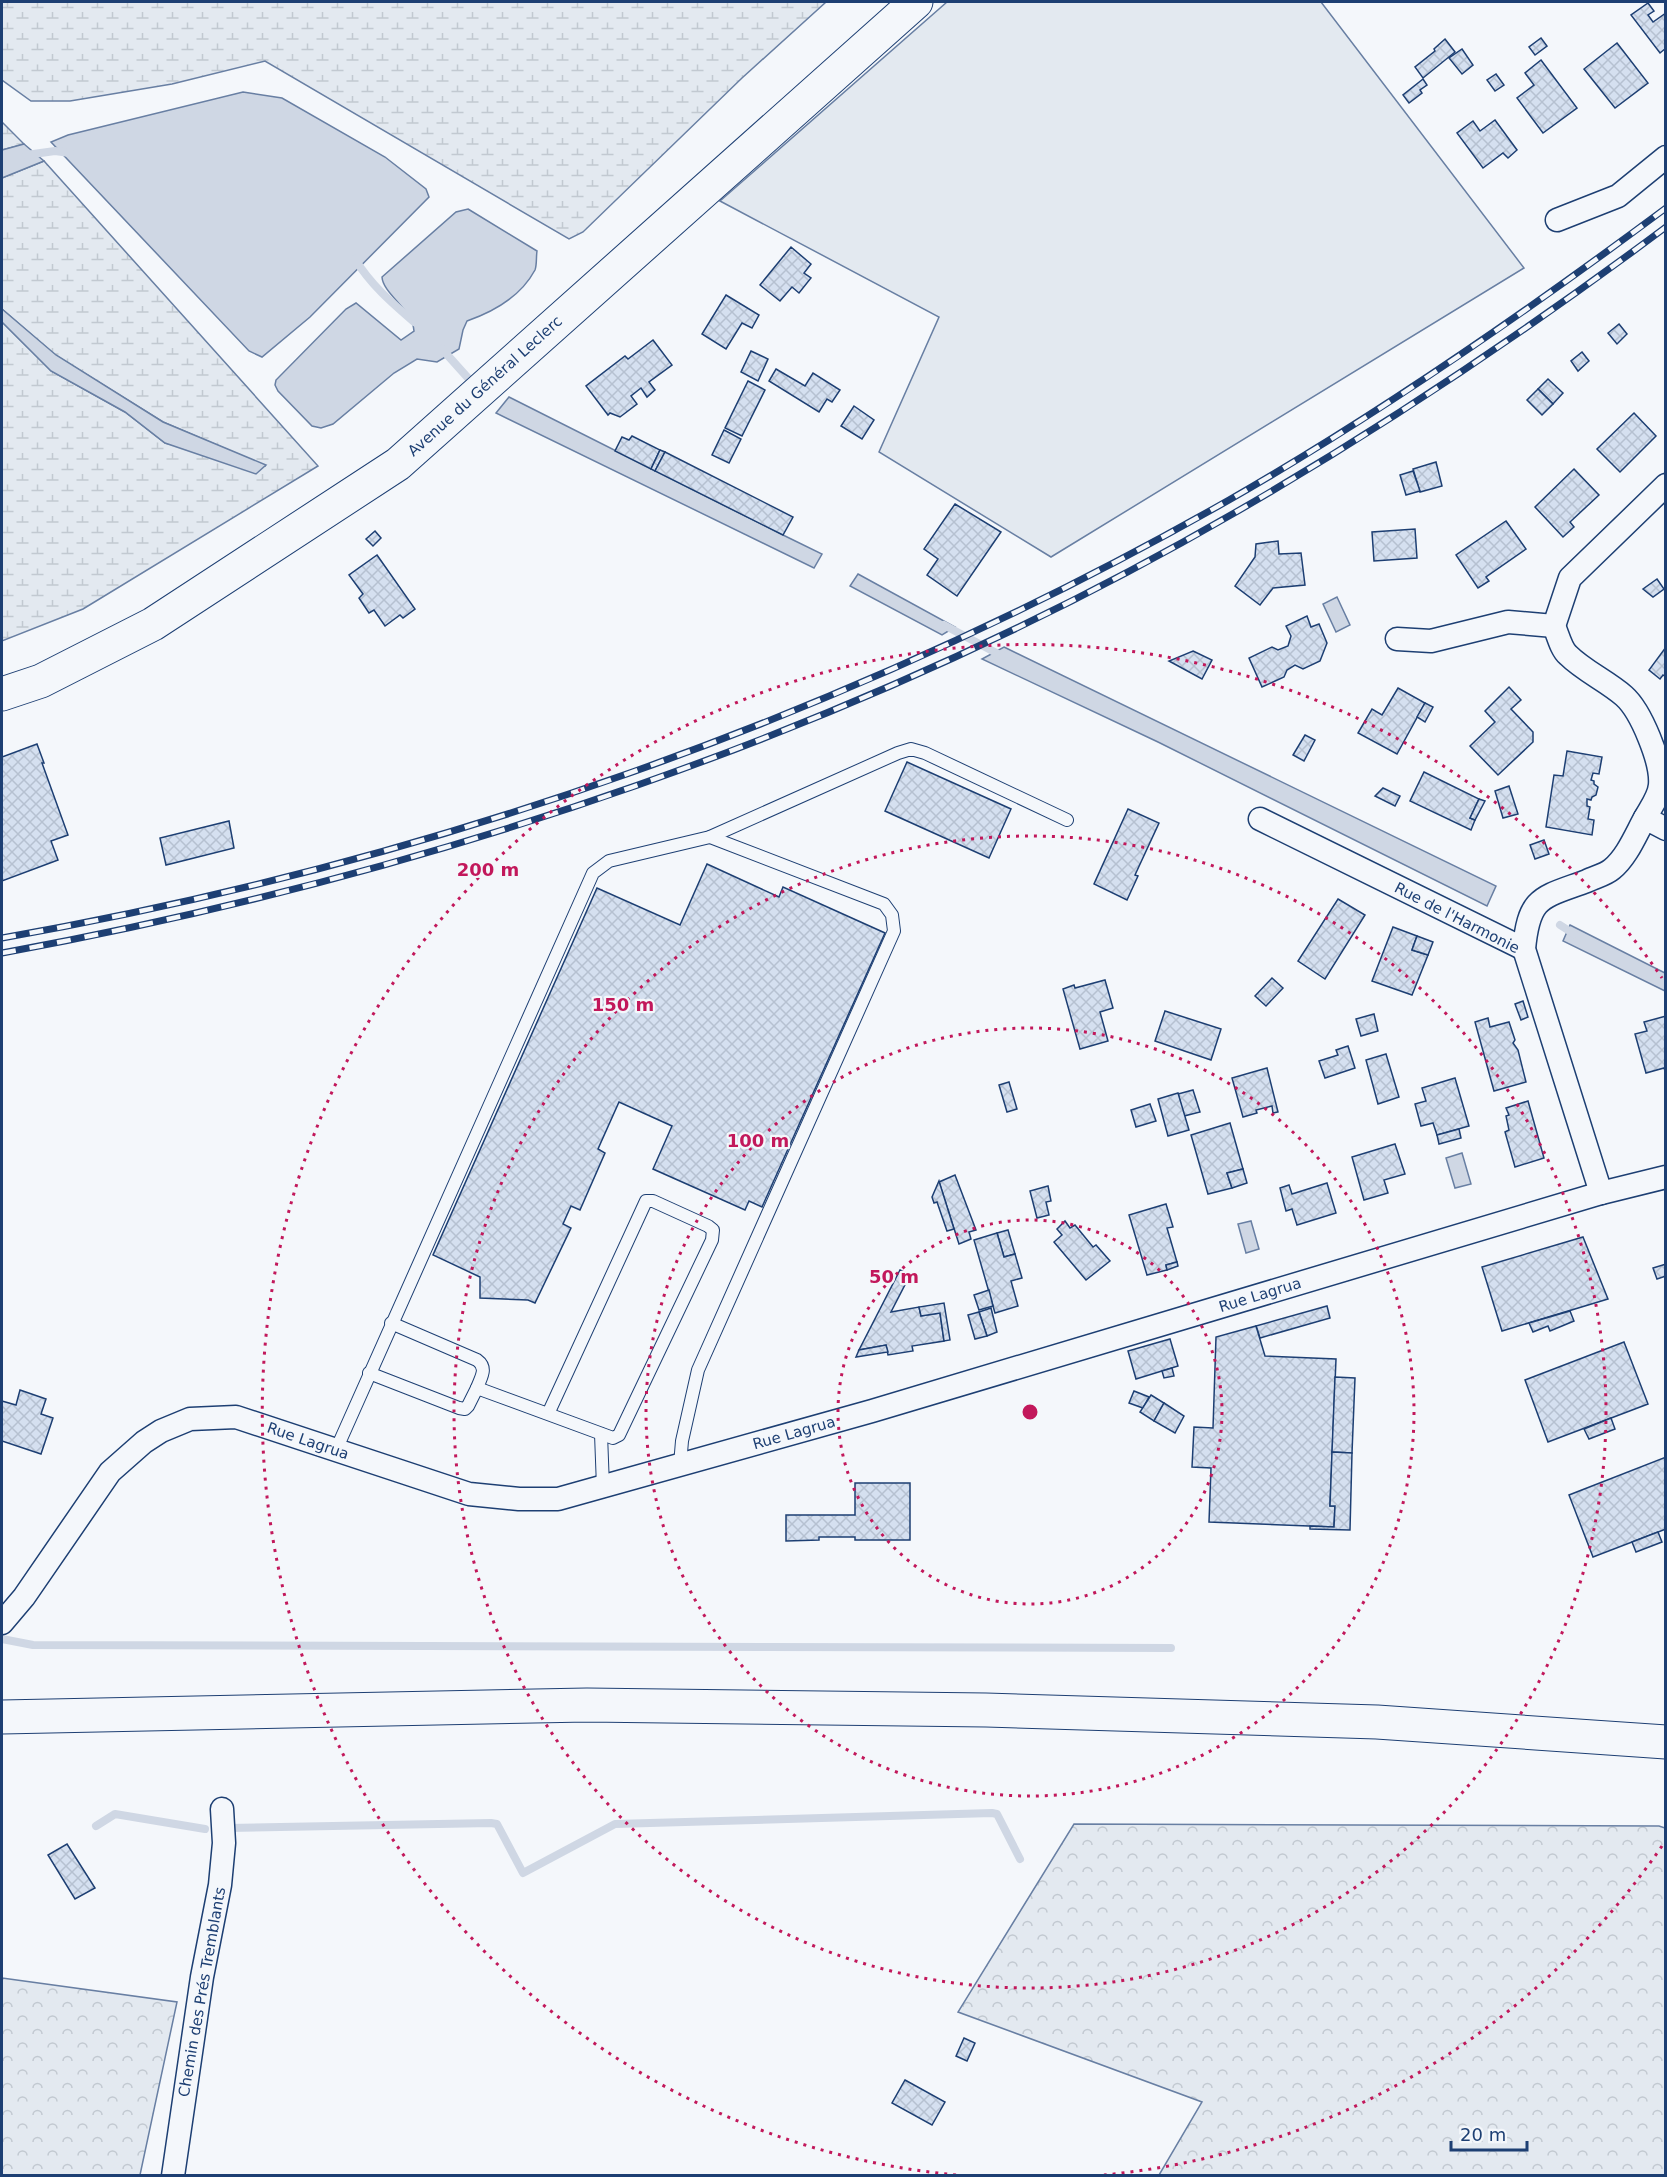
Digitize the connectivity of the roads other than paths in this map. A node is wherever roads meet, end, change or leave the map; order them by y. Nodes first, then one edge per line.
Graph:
1 (916, 2) edge
2 (1665, 157) edge
3 (1557, 220) dead end
4 (1665, 485) edge
5 (1554, 626) junction
6 (1397, 639) dead end
7 (2, 694) edge
8 (1645, 818) junction
9 (1260, 819) dead end
10 (1067, 820) dead end
11 (1665, 829) edge
12 (710, 837) junction
13 (1524, 949) junction
14 (1665, 1177) edge
15 (1601, 1193) junction
16 (391, 1323) junction
17 (369, 1373) junction
18 (477, 1388) junction
19 (548, 1414) junction
20 (601, 1434) junction
21 (336, 1450) junction
22 (680, 1465) junction
23 (603, 1487) junction
24 (2, 1623) edge
25 (2, 1717) edge
26 (1377, 1722) junction
27 (1665, 1742) edge
28 (1665, 1762) edge
29 (222, 1809) dead end
30 (173, 2175) edge

1 - 7 main road, Avenue du Général Leclerc
2 - 3 street
4 - 5 street
5 - 6 street
5 - 8 street
8 - 11 street
8 - 13 street
9 - 13 street, Rue de l'Harmonie
10 - 12 lane
12 - 16 lane
12 - 22 lane
13 - 15 street, Rue de l'Harmonie
14 - 15 street, Rue Lagrua
15 - 22 street, Rue Lagrua
16 - 17 lane
16 - 18 lane
17 - 18 lane
17 - 21 lane
18 - 19 lane
19 - 20 lane
19 - 20 lane
20 - 23 lane
21 - 23 street, Rue Lagrua
21 - 24 street, Rue Lagrua
22 - 23 street, Rue Lagrua
25 - 26 main road
26 - 27 main road
26 - 28 main road
29 - 30 street, Chemin des Prés Tremblants

